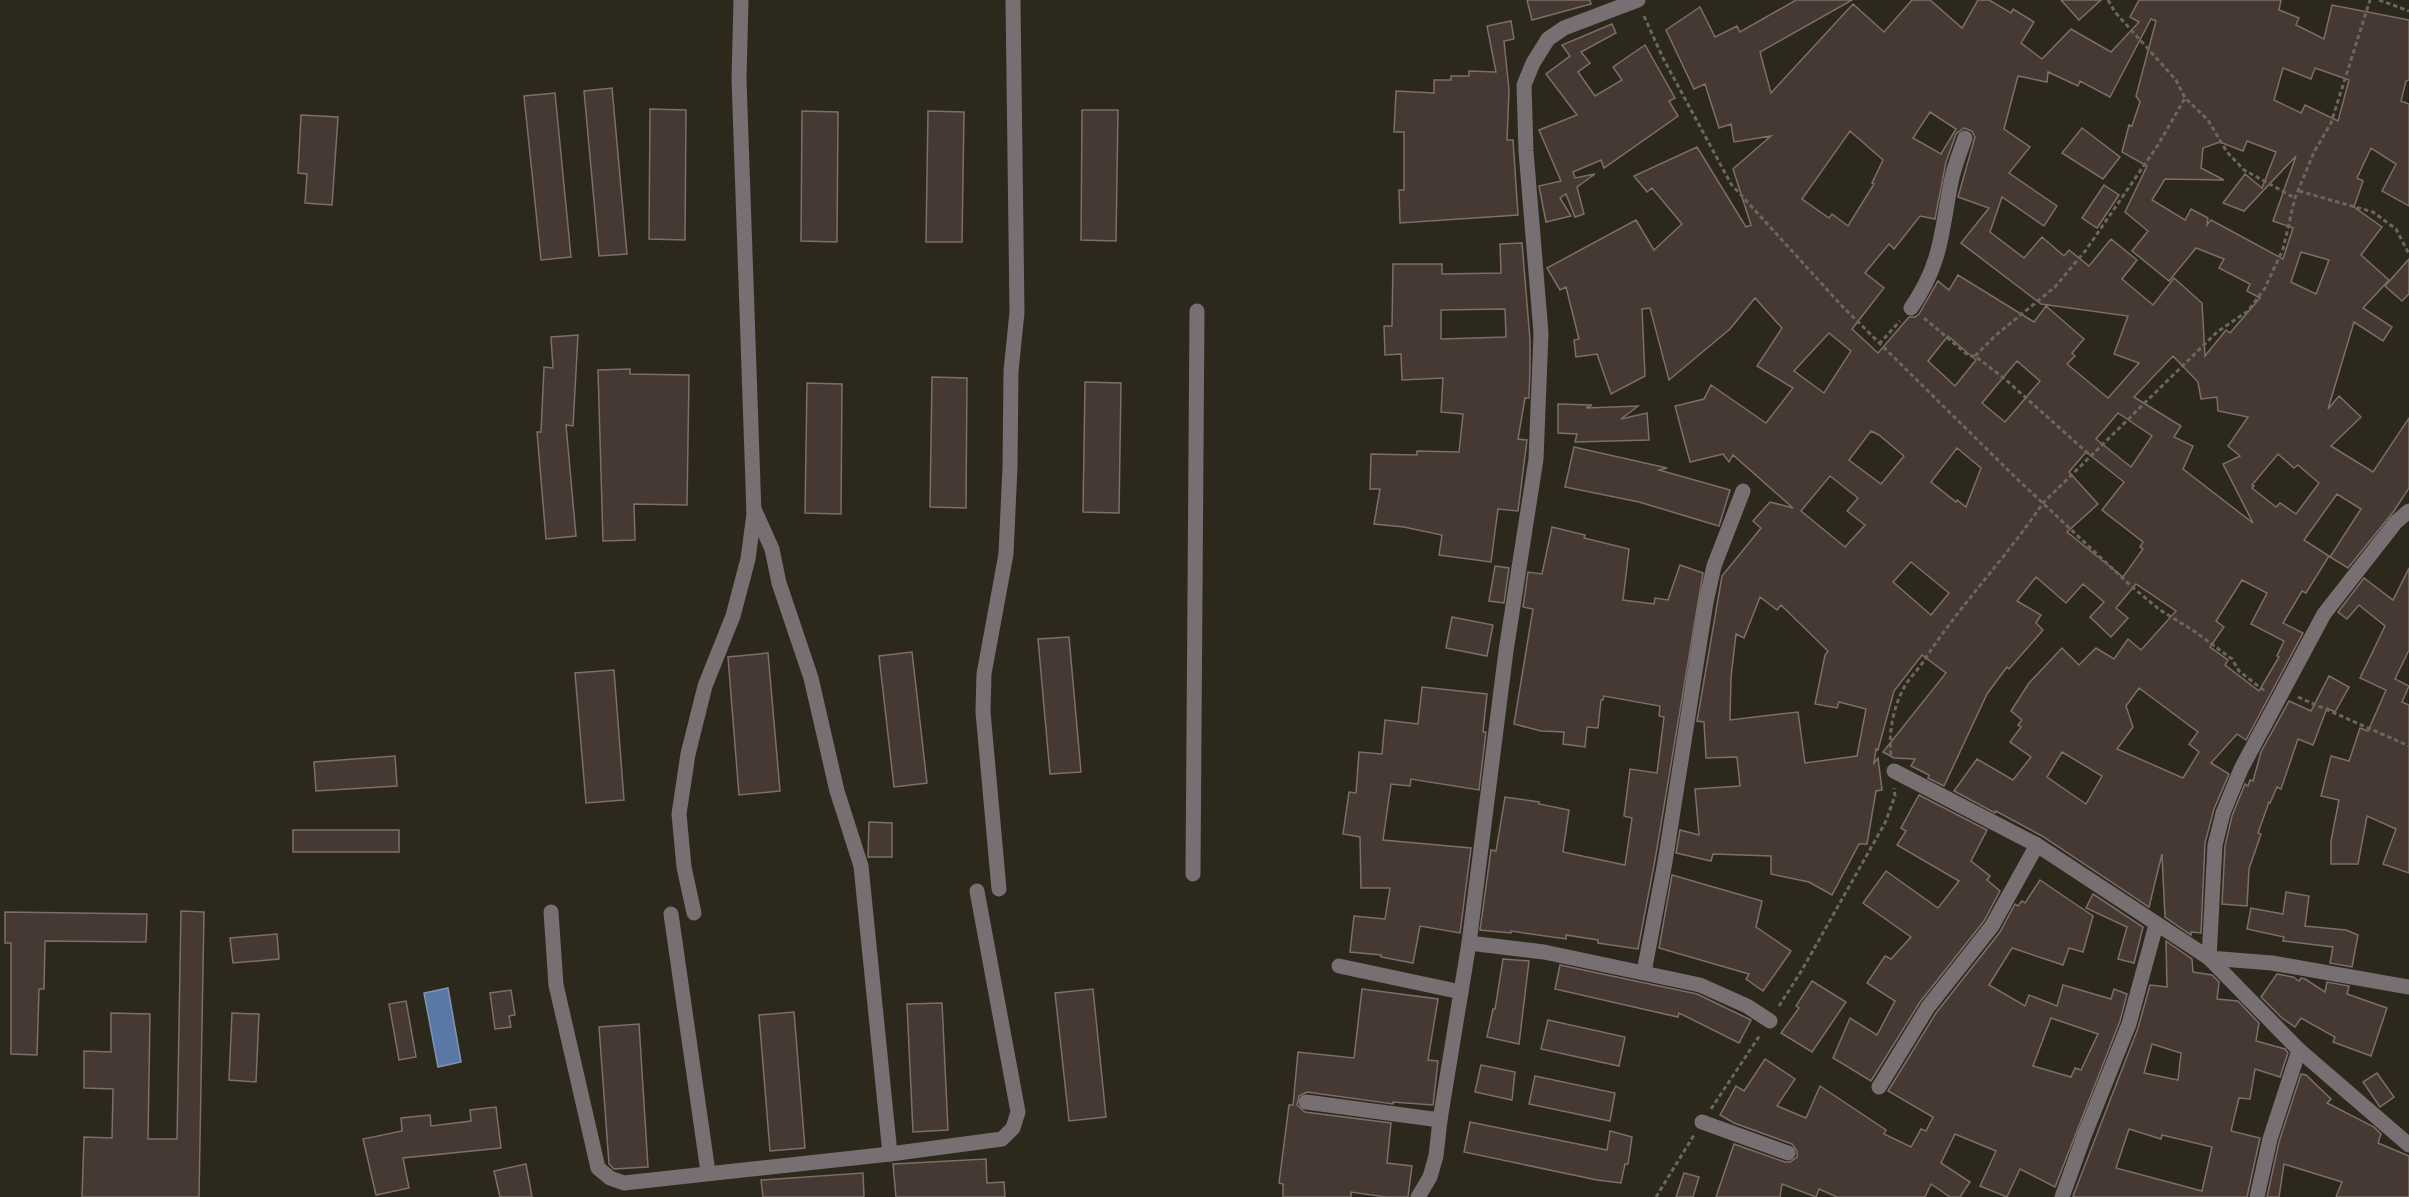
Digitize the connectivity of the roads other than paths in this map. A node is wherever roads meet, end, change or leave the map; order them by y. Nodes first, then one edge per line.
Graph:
1 (741, 0) edge
2 (1013, 0) edge
3 (1638, 0) edge
4 (1965, 138) dead end
5 (1911, 308) road end
6 (1197, 311) dead end
7 (1743, 491) dead end
8 (754, 510) junction
9 (2409, 511) edge
10 (1894, 771) road end
11 (2037, 845) junction
12 (1193, 874) dead end
13 (999, 889) dead end
14 (977, 891) dead end
15 (551, 912) dead end
16 (694, 913) dead end
17 (671, 914) dead end
18 (2156, 925) junction
19 (1469, 943) junction
20 (2209, 958) junction
21 (1339, 966) dead end
22 (1644, 972) junction
23 (2409, 987) edge
24 (1461, 992) junction
25 (1770, 1021) road end
26 (2299, 1050) junction
27 (1879, 1087) dead end
28 (1306, 1102) dead end
29 (1440, 1120) junction
30 (1702, 1122) road end
31 (2409, 1145) edge
32 (1788, 1153) dead end
33 (890, 1154) junction
34 (708, 1172) junction
35 (1418, 1197) edge
36 (2062, 1197) edge
37 (2257, 1197) edge

1 - 8 street
2 - 13 street
3 - 19 street
4 - 5 street
6 - 12 street
7 - 22 street
8 - 16 street
8 - 33 street
9 - 20 street
10 - 11 street
11 - 18 street
11 - 27 street
14 - 33 street
15 - 34 street
17 - 34 street
18 - 20 street
18 - 36 street
19 - 22 street
19 - 24 street
20 - 23 street
20 - 26 street
21 - 24 street
22 - 25 street
24 - 29 street
26 - 31 street
26 - 37 street
28 - 29 street
29 - 35 street
30 - 32 street
33 - 34 street

